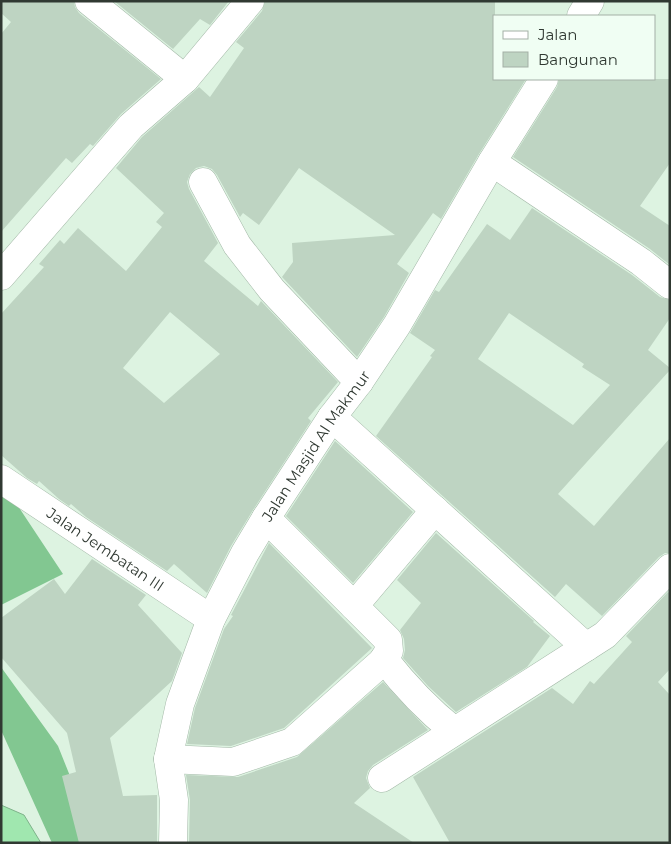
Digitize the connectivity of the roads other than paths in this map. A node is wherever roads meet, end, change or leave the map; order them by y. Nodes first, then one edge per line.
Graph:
1 (89, 1) edge
2 (250, 1) edge
3 (590, 1) edge
4 (582, 15) edge
5 (185, 79) junction
6 (543, 80) edge
7 (492, 162) junction
8 (203, 182) dead end
9 (1, 276) edge
10 (670, 284) edge
11 (359, 382) junction
12 (332, 417) junction
13 (1, 479) edge
14 (434, 510) junction
15 (266, 518) junction
16 (670, 568) edge
17 (354, 606) junction
18 (211, 619) junction
19 (586, 646) junction
20 (384, 659) junction
21 (454, 731) junction
22 (168, 759) junction
23 (382, 778) dead end
24 (173, 843) edge

1 - 5 street
2 - 5 street
3 - 4 street
5 - 9 street
6 - 7 street, Jalan Masjid Al Makmur
7 - 10 street
7 - 11 street, Jalan Masjid Al Makmur
8 - 11 street
11 - 12 street, Jalan Masjid Al Makmur
12 - 14 street
12 - 15 street, Jalan Masjid Al Makmur
13 - 18 street, Jalan Jembatan III
14 - 17 street
14 - 19 street
15 - 17 street
15 - 18 street, Jalan Masjid Al Makmur
16 - 19 street
17 - 20 street
18 - 22 street, Jalan Masjid Al Makmur
19 - 21 street
20 - 21 street
20 - 22 street
21 - 23 street
22 - 24 street, Jalan Masjid Al Makmur

